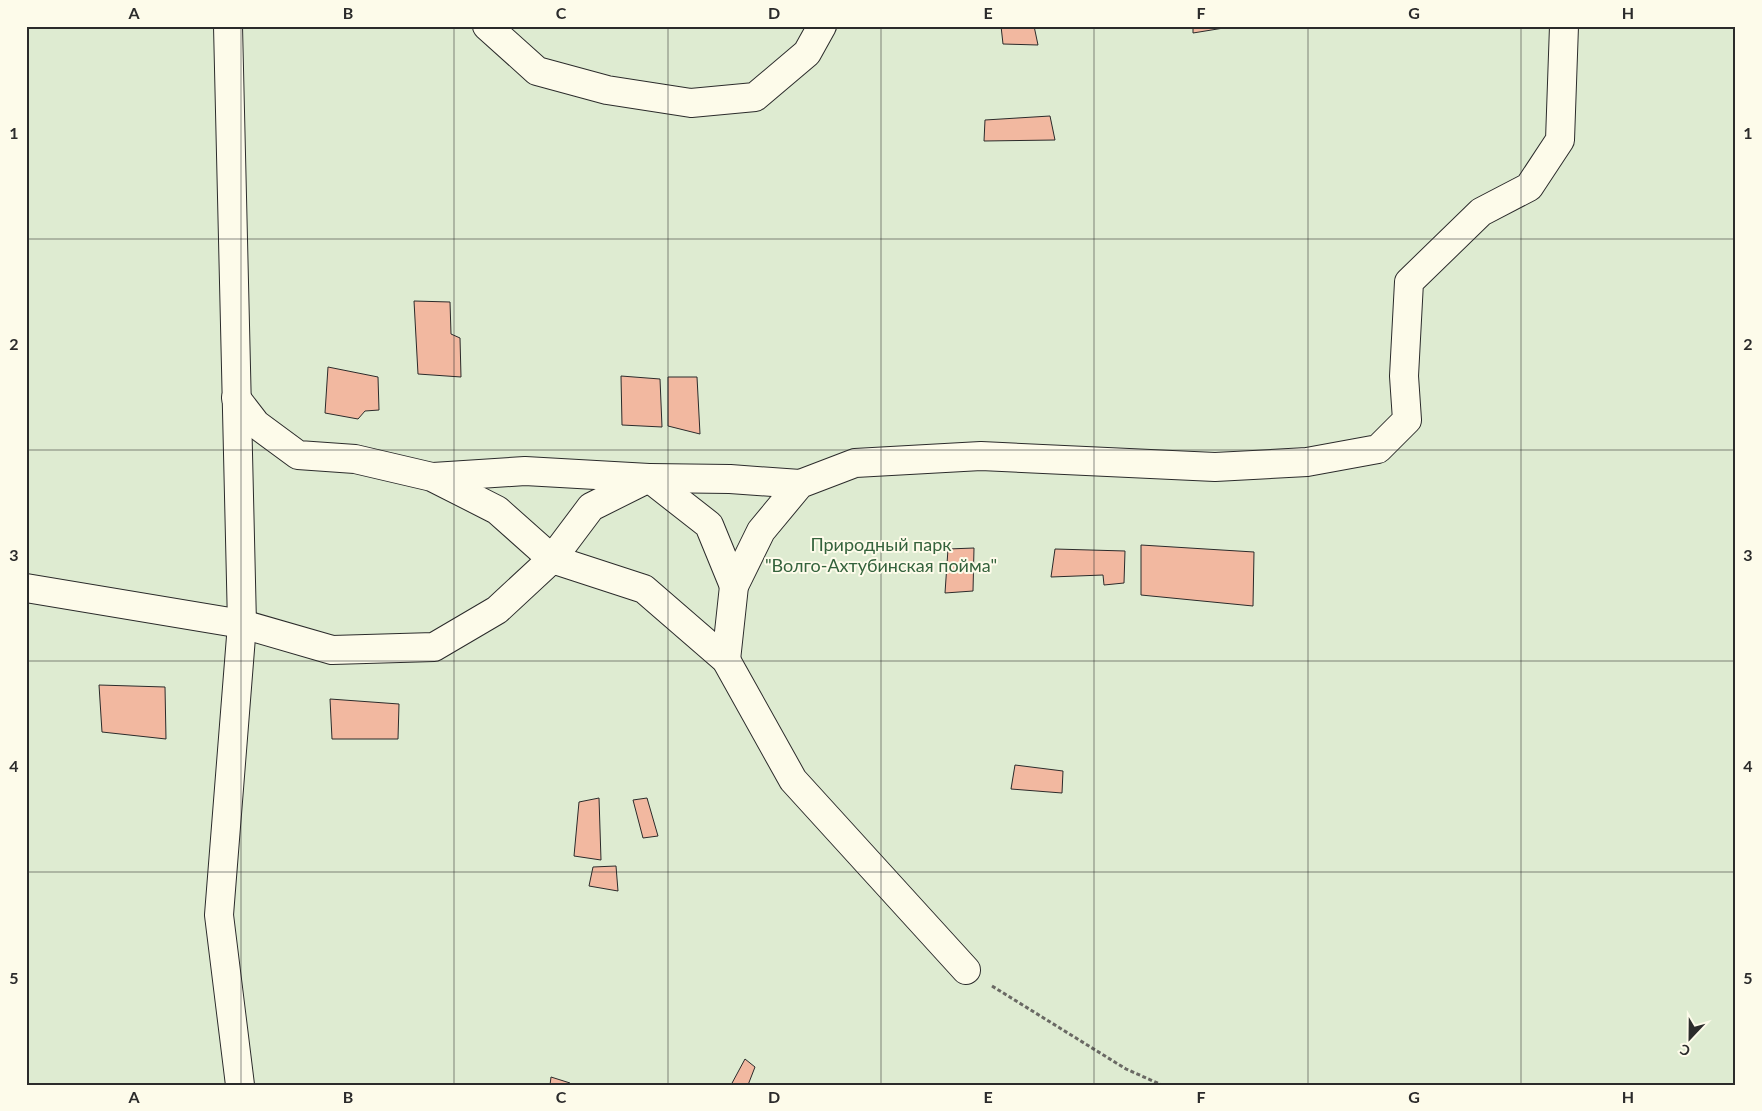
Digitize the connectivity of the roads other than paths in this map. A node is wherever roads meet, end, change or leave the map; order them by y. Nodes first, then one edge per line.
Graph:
1 (228, 26) edge
2 (487, 26) edge
3 (822, 26) edge
4 (1564, 26) edge
5 (236, 398) junction
6 (432, 477) junction
7 (649, 478) junction
8 (800, 484) junction
9 (552, 559) junction
10 (734, 586) junction
11 (26, 588) edge
12 (242, 624) junction
13 (726, 660) junction
14 (966, 970) road end
15 (240, 1085) edge

1 - 5 street
2 - 3 street
4 - 8 street
5 - 6 street
5 - 12 street
6 - 7 street
6 - 9 street
7 - 8 street
7 - 9 street
7 - 10 street
8 - 10 street
9 - 12 street
9 - 13 street
10 - 13 street
11 - 12 street
12 - 15 street
13 - 14 street

